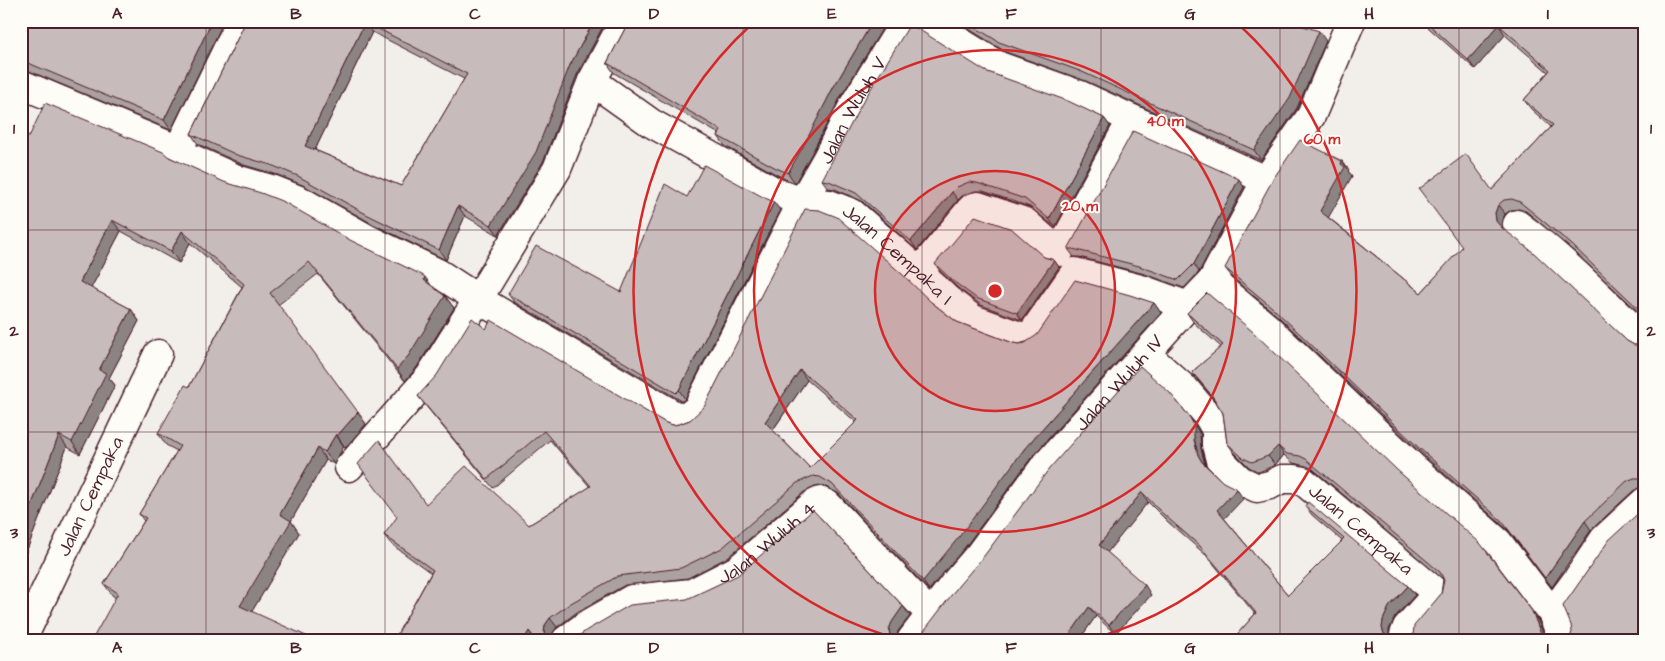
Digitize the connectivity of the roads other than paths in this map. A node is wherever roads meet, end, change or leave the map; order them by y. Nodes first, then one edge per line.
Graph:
1 (241, 21) edge
2 (624, 21) edge
3 (906, 21) edge
4 (926, 21) edge
5 (1351, 21) edge
6 (592, 81) junction
7 (21, 84) edge
8 (1132, 119) junction
9 (181, 152) junction
10 (1266, 180) junction
11 (802, 202) junction
12 (1517, 224) dead end
13 (1067, 262) junction
14 (919, 272) junction
15 (1212, 281) junction
16 (478, 299) junction
17 (1188, 306) junction
18 (1644, 339) edge
19 (158, 354) dead end
20 (1146, 354) junction
21 (348, 467) dead end
22 (1644, 502) edge
23 (1552, 613) junction
24 (931, 615) junction
25 (22, 640) edge
26 (566, 640) edge
27 (911, 640) edge
28 (1405, 640) edge
29 (1563, 640) edge

1 - 9 street
2 - 6 street
3 - 11 street, Jalan Wuluh V
4 - 8 street
5 - 10 street, Jalan Wuluh IV
6 - 11 street, Jalan Cempaka I
6 - 16 street
7 - 9 street, Jalan Wuluh V
8 - 10 street
8 - 13 street
9 - 16 street, Jalan Wuluh V
10 - 15 street, Jalan Wuluh IV
11 - 14 street, Jalan Cempaka I
11 - 16 street, Jalan Wuluh V
12 - 18 street
13 - 14 street
13 - 14 street, Jalan Cempaka I
13 - 17 street
15 - 17 street, Jalan Wuluh IV
15 - 23 street
16 - 21 street
17 - 20 street, Jalan Wuluh IV
19 - 25 street, Jalan Cempaka
20 - 24 street, Jalan Wuluh IV
20 - 28 street, Jalan Cempaka
22 - 23 street
23 - 29 street
24 - 26 street, Jalan Wuluh 4
24 - 27 street, Jalan Wuluh IV

